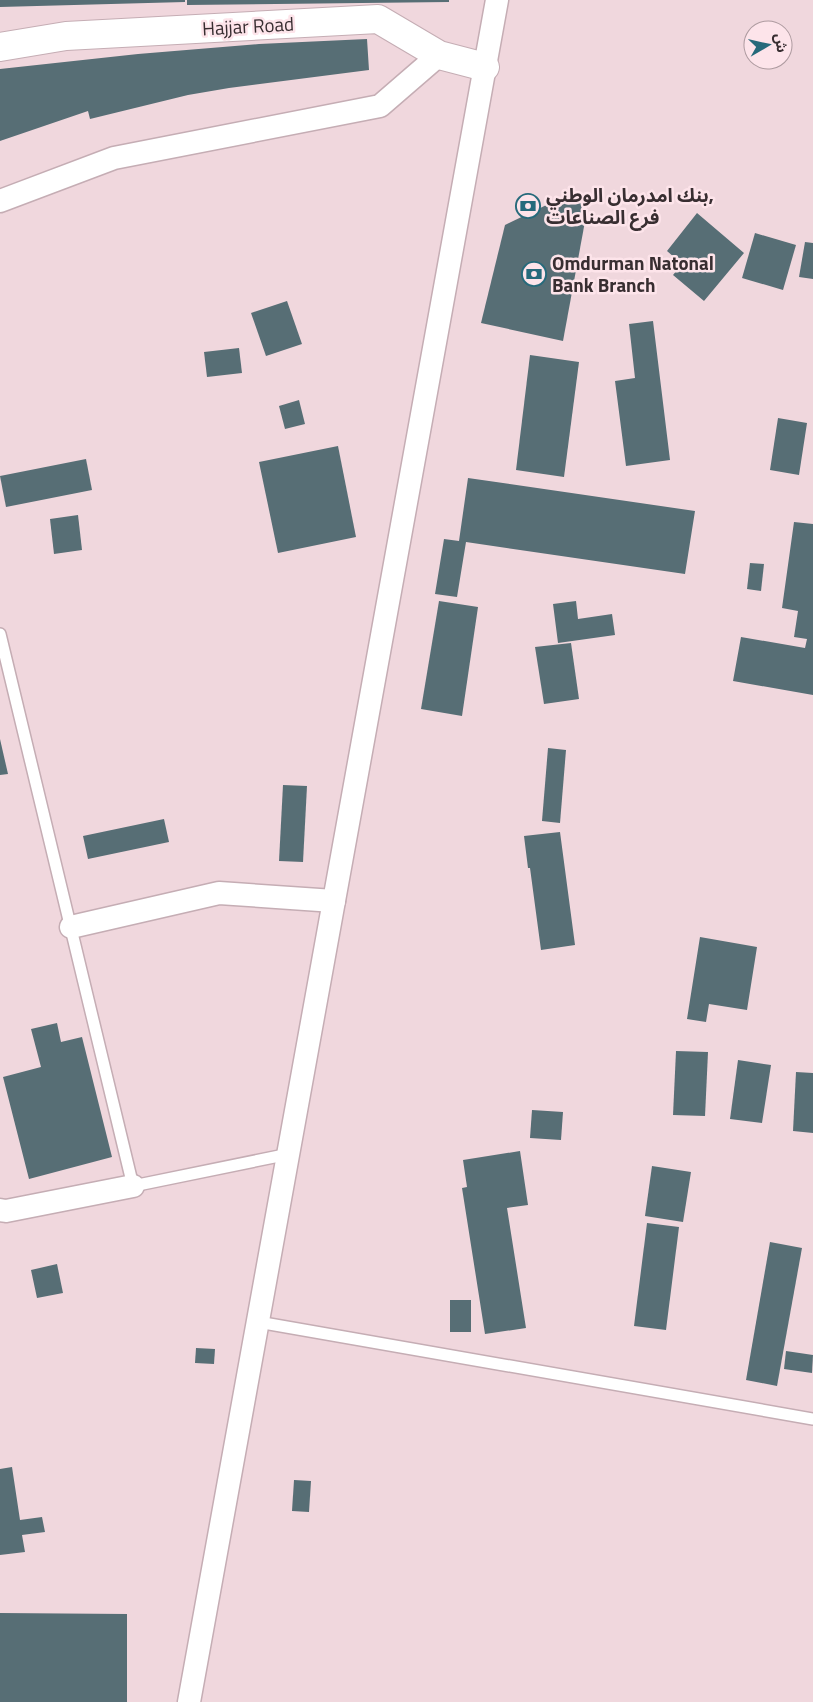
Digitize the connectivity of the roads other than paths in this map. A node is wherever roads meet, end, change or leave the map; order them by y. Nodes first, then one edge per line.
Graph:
1 (497, 0) edge
2 (0, 47) edge
3 (438, 55) junction
4 (485, 67) junction
5 (0, 201) edge
6 (0, 634) edge
7 (334, 901) junction
8 (71, 927) junction
9 (289, 1154) junction
10 (133, 1186) junction
11 (0, 1210) edge
12 (258, 1322) junction
13 (813, 1419) edge
14 (190, 1702) edge

1 - 4 street
2 - 3 street, Hajjar Road
3 - 4 street, Hajjar Road
3 - 5 street
4 - 7 street
6 - 8 lane
7 - 8 street
7 - 9 street
8 - 10 lane
9 - 10 lane
9 - 12 street
10 - 11 street
12 - 13 lane
12 - 14 street

